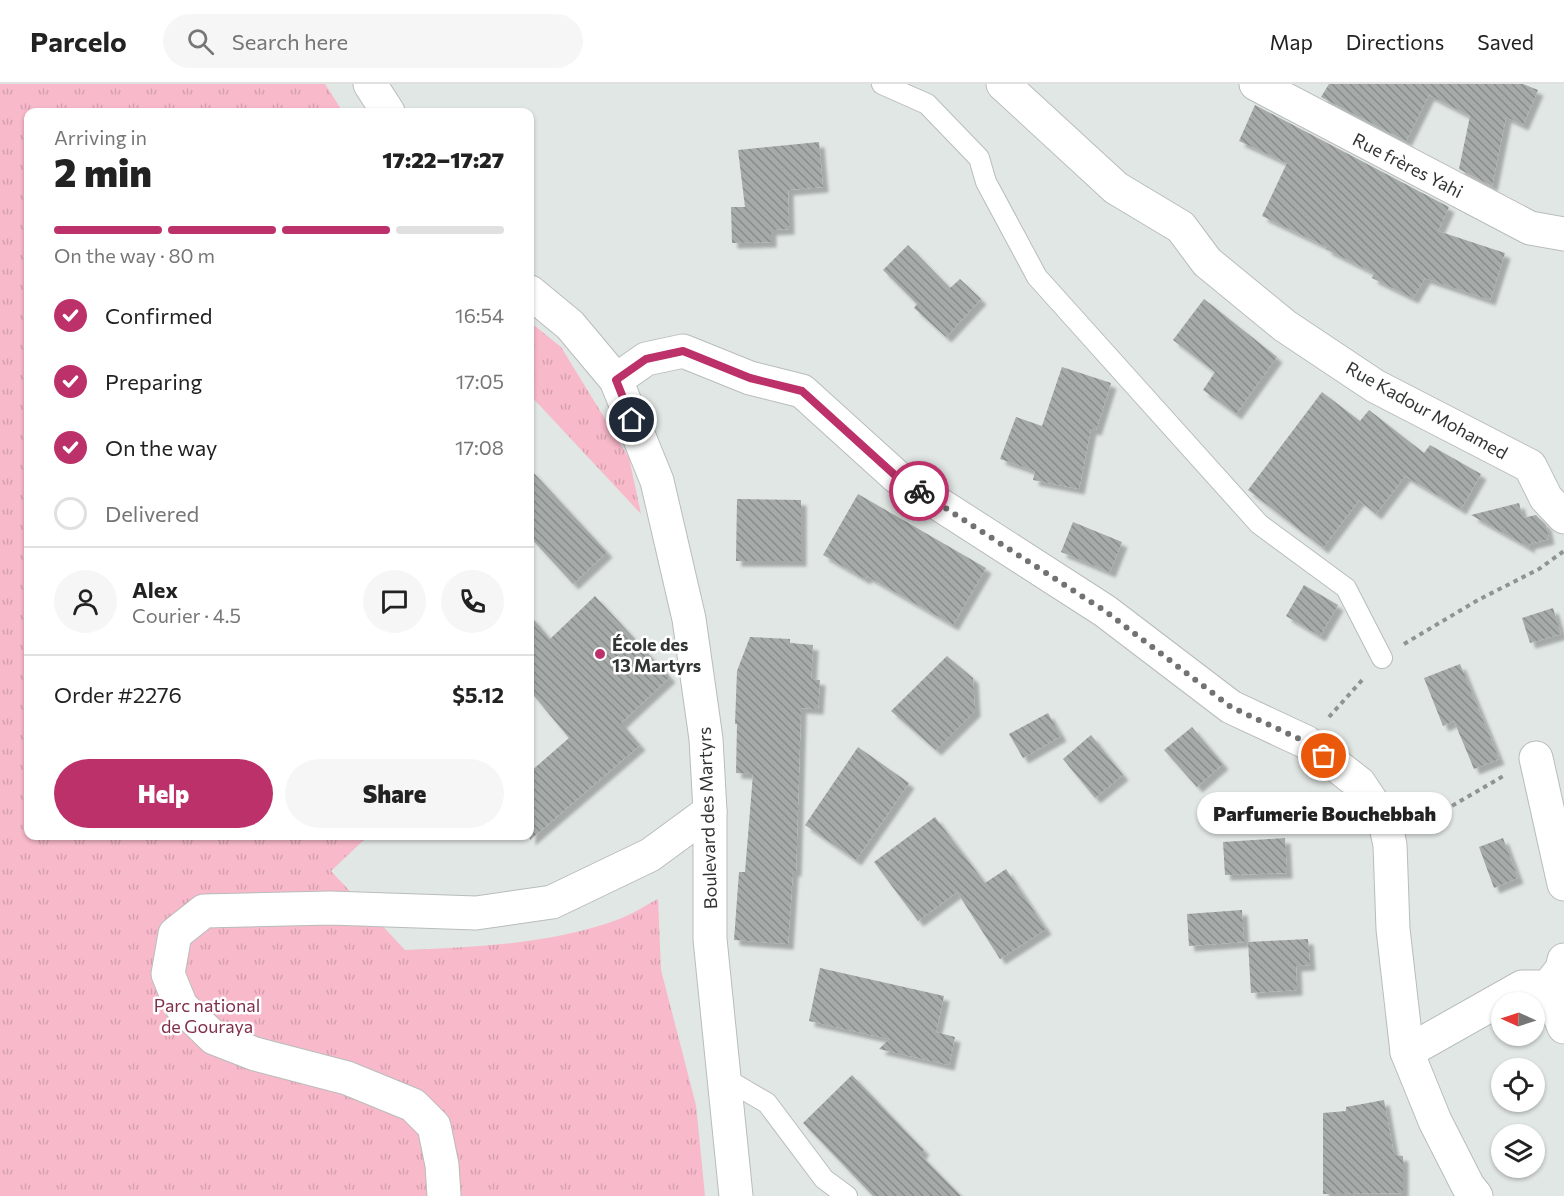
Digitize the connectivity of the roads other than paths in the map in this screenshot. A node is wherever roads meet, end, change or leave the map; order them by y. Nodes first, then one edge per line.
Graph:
1 (370, 84) edge
2 (882, 84) edge
3 (1003, 84) edge
4 (1256, 84) edge
5 (385, 108) edge
6 (1564, 234) edge
7 (534, 295) edge
8 (616, 380) junction
9 (1564, 517) edge
10 (1382, 658) road end
11 (1536, 758) road end
12 (710, 811) junction
13 (1564, 884) edge
14 (1556, 974) edge
15 (1564, 1027) edge
16 (1407, 1052) junction
17 (726, 1079) junction
18 (444, 1196) edge
19 (736, 1196) edge
20 (847, 1196) edge
21 (1476, 1196) edge

1 - 5 street
2 - 10 lane
3 - 9 street, Rue Kadour Mohamed
4 - 6 street, Rue frères Yahi
7 - 8 street, Boulevard des Martyrs
8 - 12 street, Boulevard des Martyrs
8 - 16 street
11 - 13 street
12 - 17 street, Boulevard des Martyrs
12 - 18 street
14 - 15 street
14 - 16 street
16 - 21 street
17 - 19 street, Boulevard des Martyrs
17 - 20 lane

